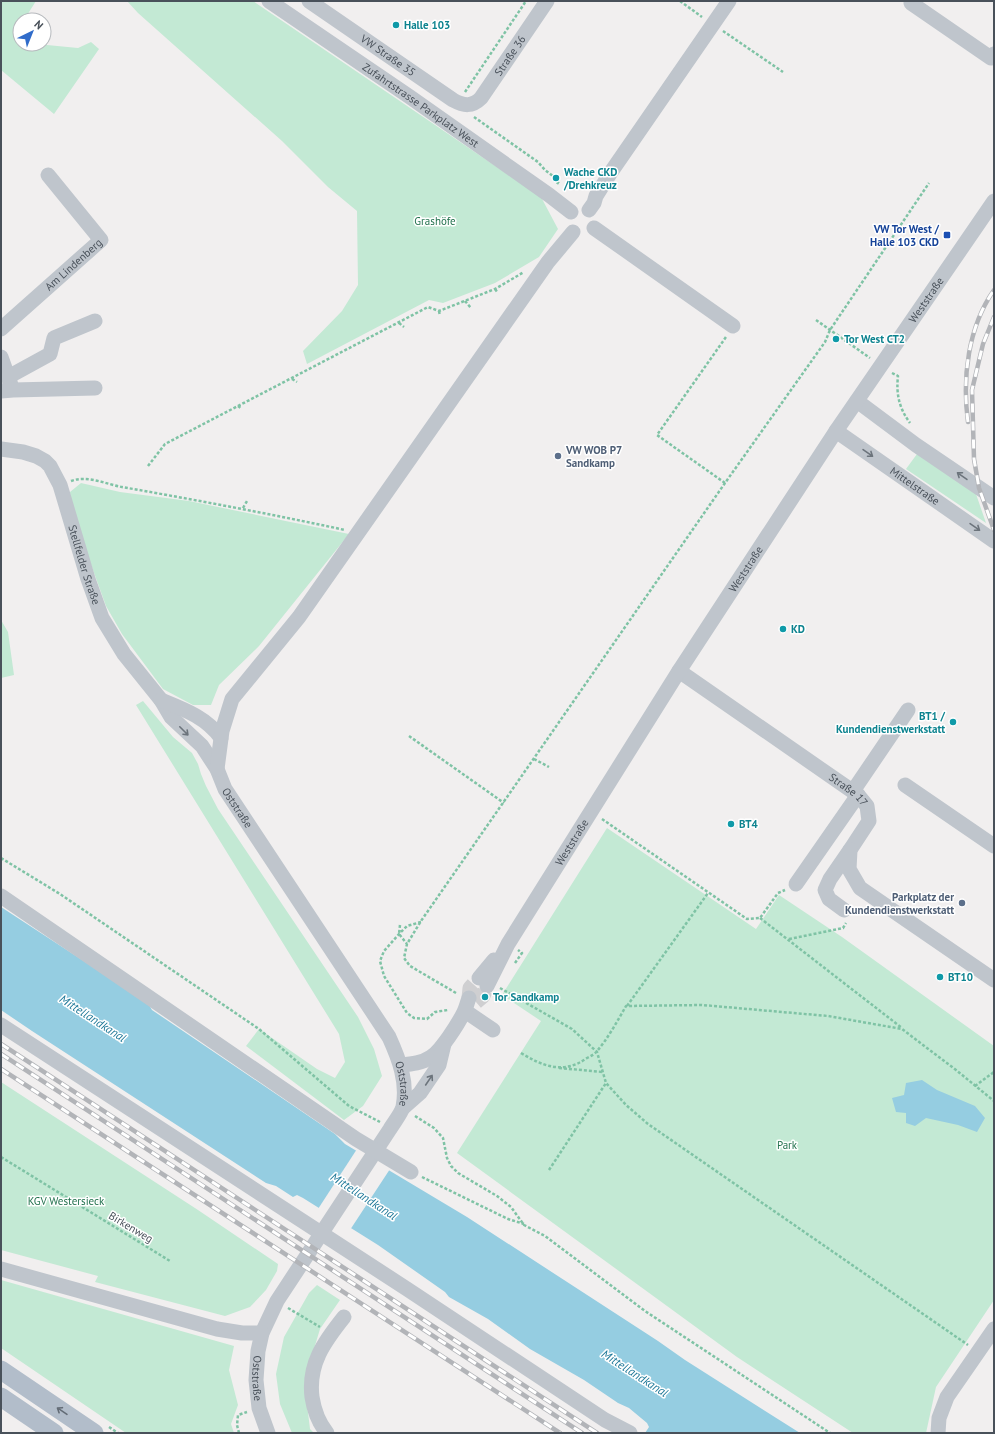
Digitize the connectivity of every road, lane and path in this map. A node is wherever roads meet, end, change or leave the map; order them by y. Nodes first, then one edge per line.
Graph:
1 (268, 1) edge
2 (309, 1) edge
3 (526, 1) edge
4 (547, 1) edge
5 (680, 1) edge
6 (729, 1) edge
7 (911, 2) edge
8 (713, 24) junction
9 (994, 54) edge
10 (783, 72) dead end
11 (466, 100) junction
12 (538, 162) dead end
13 (48, 174) dead end
14 (553, 176) dead end
15 (929, 183) dead end
16 (994, 200) edge
17 (589, 210) junction
18 (571, 212) junction
19 (594, 228) junction
20 (572, 232) junction
21 (548, 262) junction
22 (495, 289) junction
23 (498, 293) dead end
24 (464, 301) junction
25 (471, 308) dead end
26 (439, 311) junction
27 (440, 316) dead end
28 (816, 320) dead end
29 (95, 321) dead end
30 (398, 323) junction
31 (733, 326) joint
32 (404, 327) dead end
33 (1, 329) edge
34 (830, 330) junction
35 (1, 358) edge
36 (880, 366) junction
37 (292, 379) junction
38 (297, 382) dead end
39 (8, 386) edge
40 (95, 388) dead end
41 (857, 401) junction
42 (238, 406) junction
43 (242, 409) dead end
44 (913, 426) dead end
45 (836, 431) junction
46 (1, 449) edge
47 (148, 466) dead end
48 (725, 483) junction
49 (60, 485) junction
50 (994, 498) edge
51 (247, 501) dead end
52 (243, 508) junction
53 (362, 528) junction
54 (994, 541) edge
55 (679, 671) junction
56 (161, 700) junction
57 (908, 710) dead end
58 (409, 736) dead end
59 (221, 738) junction
60 (534, 759) junction
61 (549, 767) dead end
62 (217, 769) junction
63 (905, 785) dead end
64 (855, 793) junction
65 (504, 803) junction
66 (591, 811) junction
67 (994, 846) edge
68 (850, 850) junction
69 (1, 858) edge
70 (796, 884) joint
71 (708, 892) junction
72 (1, 896) edge
73 (845, 916) joint
74 (760, 918) junction
75 (421, 922) junction
76 (400, 925) dead end
77 (399, 934) junction
78 (788, 939) junction
79 (407, 944) junction
80 (994, 980) edge
81 (485, 982) joint
82 (467, 1001) junction
83 (626, 1006) junction
84 (448, 1010) dead end
85 (1, 1025) edge
86 (902, 1029) junction
87 (493, 1030) dead end
88 (444, 1043) junction
89 (597, 1052) junction
90 (521, 1053) dead end
91 (401, 1065) junction
92 (551, 1067) junction
93 (603, 1072) junction
94 (994, 1072) edge
95 (606, 1083) junction
96 (976, 1086) junction
97 (994, 1101) edge
98 (403, 1108) junction
99 (390, 1129) junction
100 (1, 1157) edge
101 (549, 1170) dead end
102 (411, 1172) joint
103 (524, 1225) junction
104 (170, 1261) dead end
105 (1, 1269) edge
106 (295, 1312) dead end
107 (344, 1317) dead end
108 (320, 1327) dead end
109 (994, 1329) edge
110 (262, 1333) junction
111 (978, 1352) junction
112 (1, 1370) edge
113 (1, 1397) edge
114 (259, 1408) junction
115 (54, 1433) edge
116 (94, 1433) edge
117 (239, 1433) edge
118 (268, 1433) edge
119 (327, 1433) edge
120 (630, 1433) edge
121 (830, 1433) edge
122 (938, 1433) edge

1 - 18 street, Zufahrtstrasse Parkplatz West
2 - 11 street, VW Straße 35
3 - 11 path
4 - 11 street, Straße 36
5 - 8 path
6 - 8 street
7 - 9 street
8 - 10 path
8 - 17 street
12 - 14 path
13 - 33 street, Am Lindenberg
15 - 34 path
16 - 36 street, Weststraße
17 - 18 street
17 - 19 street
18 - 20 street
19 - 20 street
19 - 31 street
20 - 21 street
21 - 22 path
21 - 53 street
22 - 23 path
22 - 24 path
24 - 25 path
24 - 26 path
26 - 27 path
26 - 30 path
28 - 34 path
29 - 39 street
30 - 32 path
30 - 37 path
31 - 48 path
34 - 36 path
34 - 48 path
35 - 39 street
36 - 41 street, Weststraße
36 - 44 path
37 - 38 path
37 - 42 path
39 - 40 street
41 - 45 street, Weststraße
50 -> 41 street
42 - 43 path
42 - 47 path
45 -> 54 street, Mittelstraße
45 - 55 street, Weststraße
46 - 49 street, Stellfelder Straße
48 - 60 path
49 - 52 path
49 - 56 street, Stellfelder Straße
51 - 52 path
52 - 53 path
53 - 59 street
55 - 64 street, Straße 17
55 - 66 street, Weststraße
56 - 59 street
56 -> 62 street, Stellfelder Straße
57 - 64 street
58 - 65 path
59 - 62 street
60 - 61 path
60 - 65 path
62 - 91 street, Oststraße
63 - 67 street
64 - 68 street, Straße 17
64 - 70 street
65 - 75 path
66 - 71 path
66 - 81 street, Weststraße
68 - 73 street, Straße 17
68 - 80 street
69 - 99 path
70 - 74 path
71 - 74 path
71 - 83 path
72 - 102 street
73 - 78 path
74 - 78 path
75 - 77 path
75 - 79 path
76 - 77 path
77 - 79 path
77 - 84 path
78 - 86 path
79 - 82 path
81 - 89 path
82 - 87 street
82 - 88 street
83 - 86 path
83 - 89 path
85 - 120 street
86 - 96 path
88 - 91 street
98 -> 88 street
89 - 92 path
89 - 93 path
90 - 92 path
91 - 98 street, Oststraße
92 - 93 path
93 - 95 path
94 - 96 path
95 - 101 path
95 - 111 path
96 - 97 path
98 - 99 street, Oststraße
98 - 103 path
99 - 110 street, Oststraße
100 - 104 path, Birkenweg
102 - 103 path
103 - 121 path
105 - 110 street
106 - 108 path
107 - 119 street
109 - 111 street
110 - 114 street, Oststraße
111 - 122 street
116 -> 112 main road
113 - 115 main road
114 - 117 path
114 - 118 street, Oststraße

